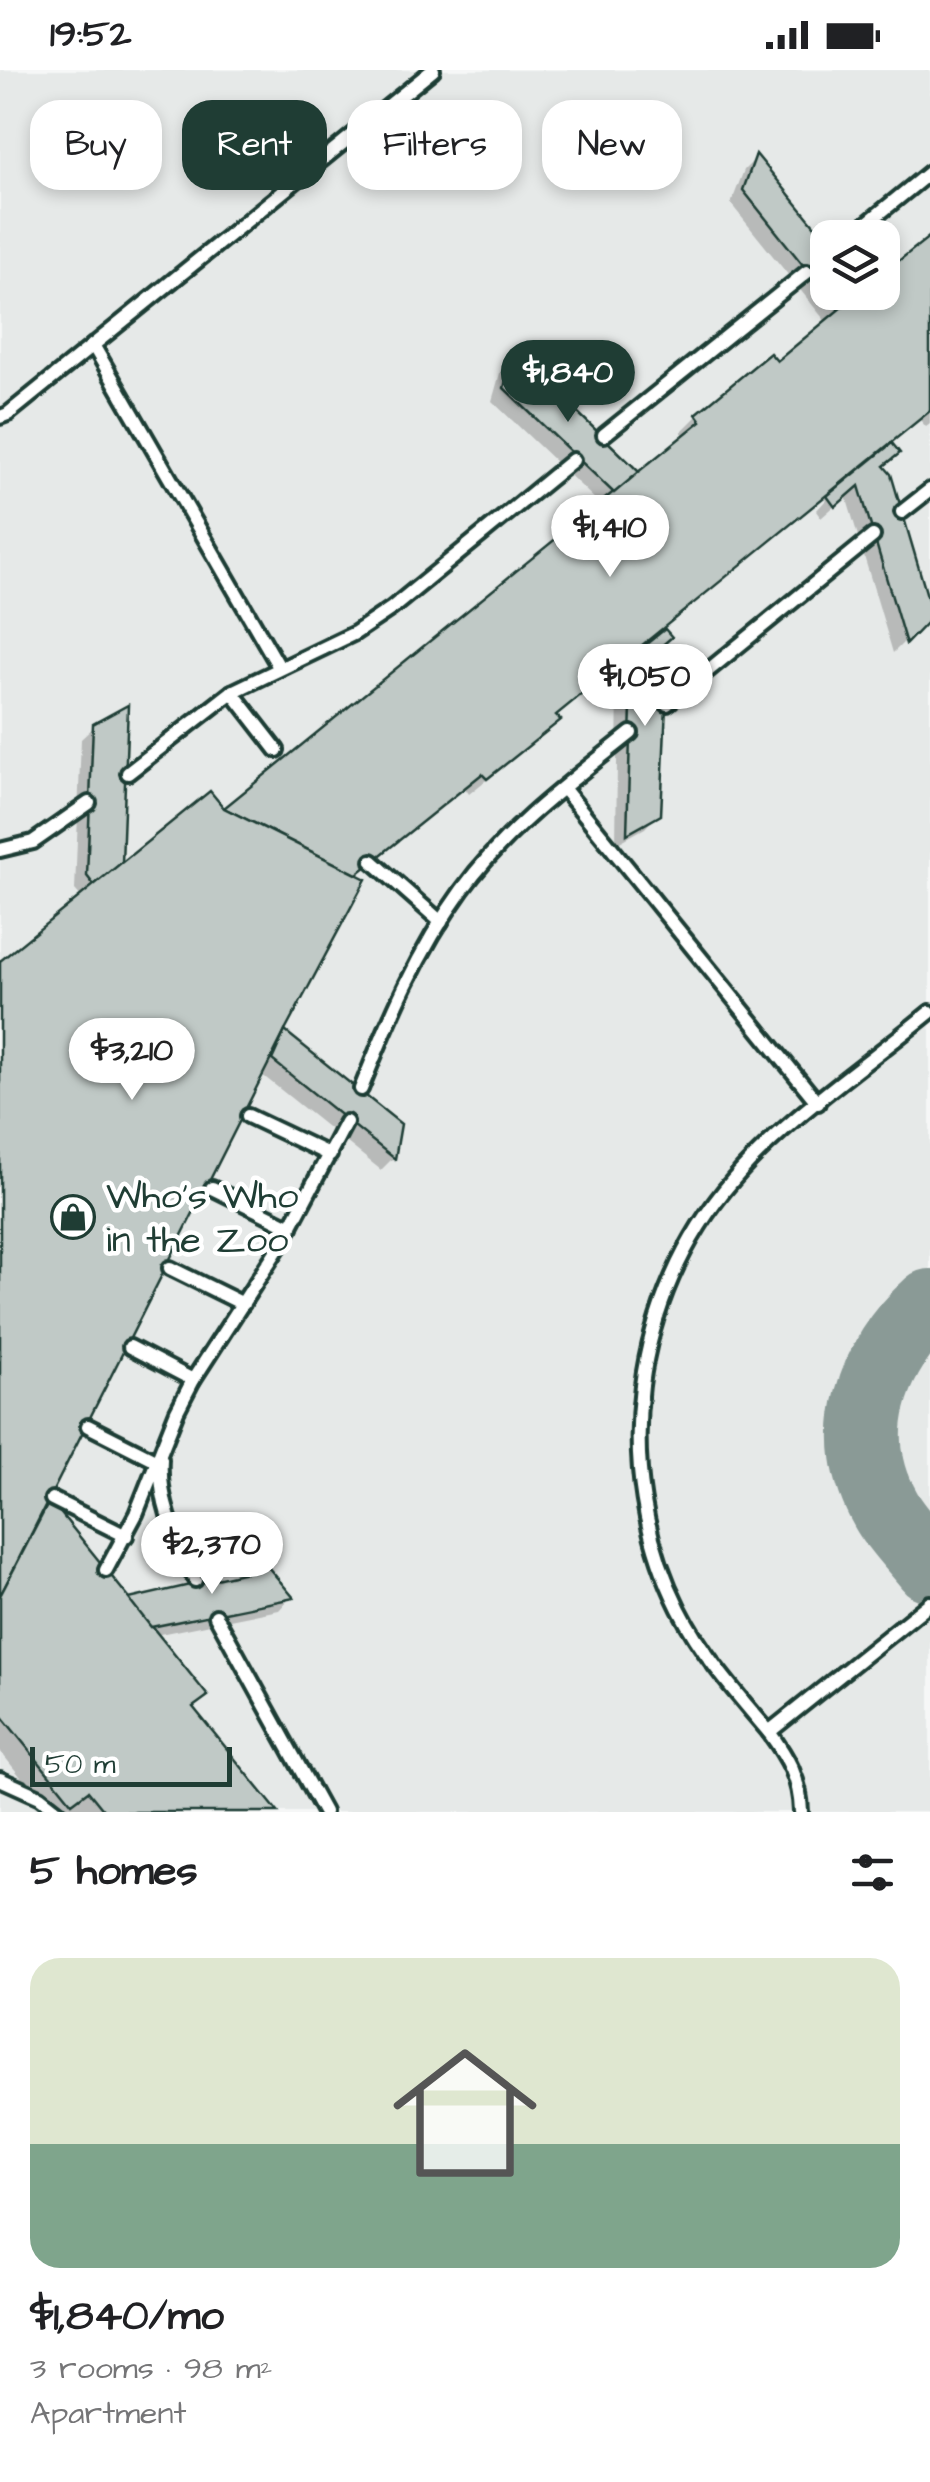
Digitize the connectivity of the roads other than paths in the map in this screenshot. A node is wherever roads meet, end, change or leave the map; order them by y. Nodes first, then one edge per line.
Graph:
1 (433, 70) edge
2 (930, 172) edge
3 (871, 220) edge
4 (807, 272) dead end
5 (93, 345) junction
6 (0, 417) edge
7 (604, 435) dead end
8 (573, 460) dead end
9 (930, 490) edge
10 (902, 512) dead end
11 (873, 536) dead end
12 (279, 667) junction
13 (232, 692) junction
14 (667, 704) dead end
15 (630, 733) dead end
16 (277, 750) dead end
17 (128, 772) dead end
18 (563, 788) junction
19 (88, 803) dead end
20 (0, 850) edge
21 (372, 861) dead end
22 (441, 922) junction
23 (930, 1012) edge
24 (361, 1089) dead end
25 (818, 1103) junction
26 (248, 1116) dead end
27 (346, 1122) dead end
28 (330, 1155) junction
29 (212, 1188) dead end
30 (291, 1227) junction
31 (170, 1268) dead end
32 (243, 1304) junction
33 (130, 1348) dead end
34 (193, 1380) junction
35 (88, 1426) dead end
36 (166, 1437) junction
37 (157, 1460) junction
38 (52, 1499) dead end
39 (126, 1536) junction
40 (106, 1570) dead end
41 (196, 1580) dead end
42 (930, 1603) edge
43 (216, 1616) dead end
44 (769, 1732) junction
45 (0, 1778) edge
46 (59, 1812) edge
47 (324, 1812) edge
48 (801, 1812) edge

1 - 5 lane
2 - 3 lane
4 - 7 lane
5 - 6 lane
5 - 12 lane
8 - 12 lane
9 - 10 lane
11 - 14 lane
12 - 13 lane
13 - 16 lane
13 - 17 lane
15 - 18 lane
18 - 22 lane
18 - 25 lane
19 - 20 lane
21 - 22 lane
22 - 24 lane
23 - 25 lane
25 - 44 lane
26 - 28 lane
27 - 28 lane
28 - 30 lane
29 - 30 lane
30 - 32 lane
31 - 32 lane
32 - 34 lane
33 - 34 lane
34 - 36 lane
35 - 37 lane
36 - 37 lane
36 - 41 lane
37 - 39 lane
38 - 39 lane
39 - 40 lane
42 - 44 lane
43 - 47 lane
44 - 48 lane
45 - 46 lane

